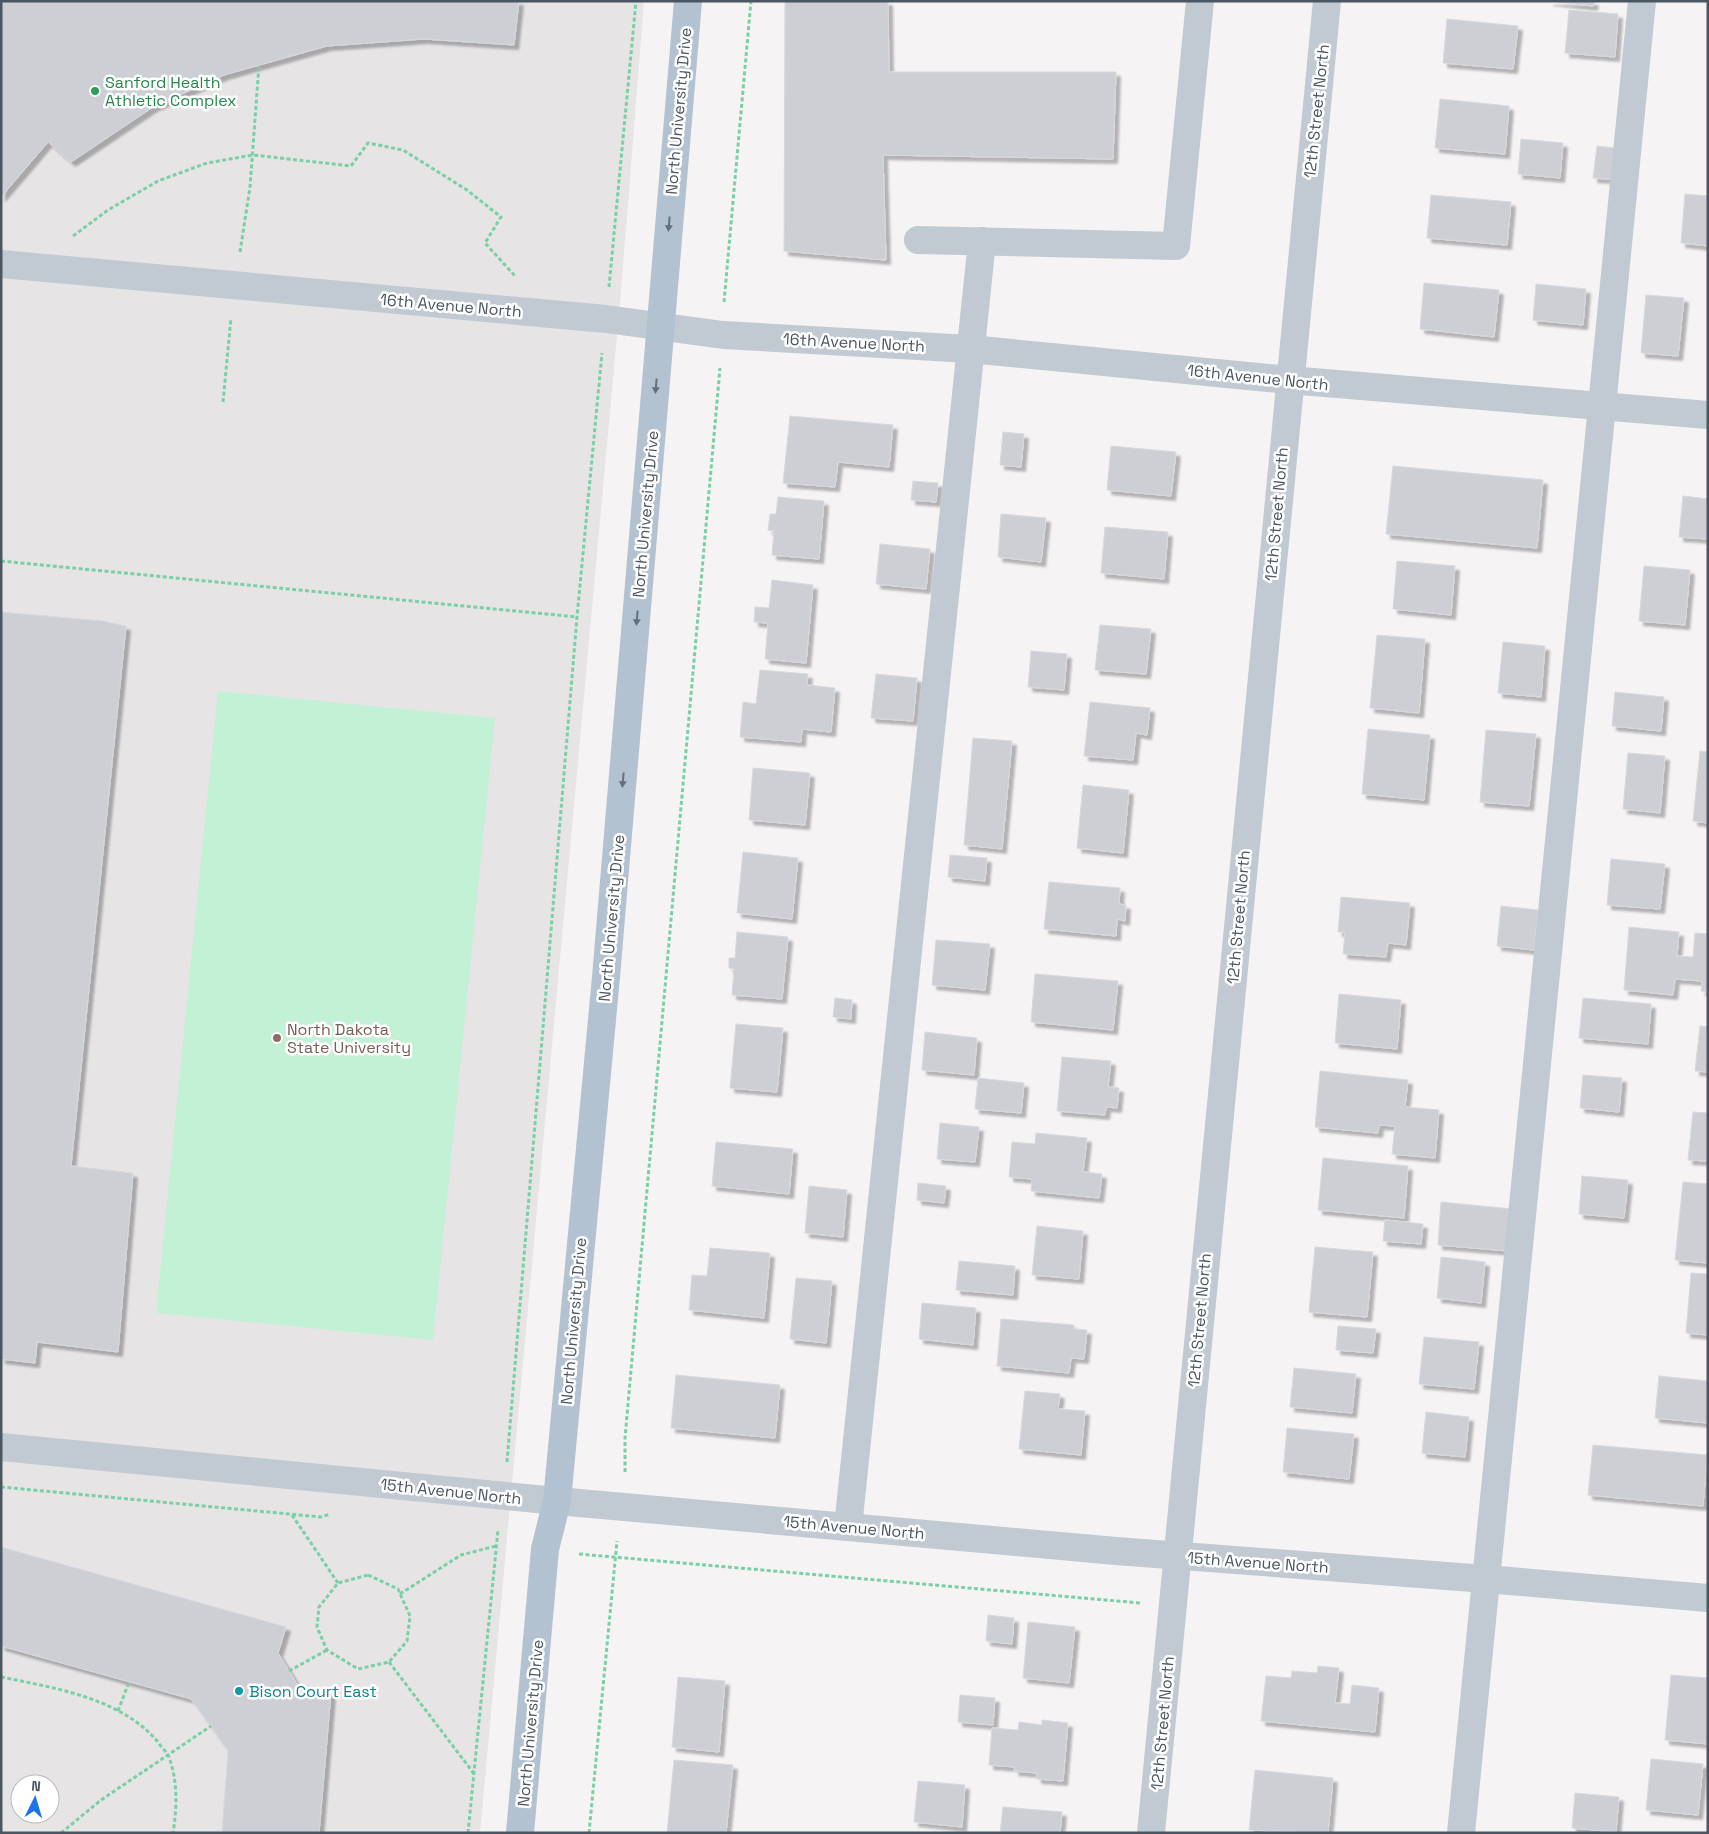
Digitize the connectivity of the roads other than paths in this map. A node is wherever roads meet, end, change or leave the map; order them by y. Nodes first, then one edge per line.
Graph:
1 (688, 1) edge
2 (1200, 1) edge
3 (1327, 1) edge
4 (1642, 1) edge
5 (918, 240) dead end
6 (982, 242) junction
7 (1, 264) edge
8 (661, 325) junction
9 (970, 349) junction
10 (1289, 380) junction
11 (1602, 405) junction
12 (1708, 416) edge
13 (1, 1447) edge
14 (557, 1501) junction
15 (848, 1527) junction
16 (1177, 1557) junction
17 (1486, 1579) junction
18 (1708, 1598) edge
19 (520, 1833) edge
20 (1151, 1833) edge
21 (1461, 1833) edge

1 -> 8 main road, North University Drive
2 - 6 street
3 - 10 street, 12th Street North
4 - 11 street
5 - 6 street
6 - 9 street
7 - 8 street, 16th Avenue North
8 - 9 street, 16th Avenue North
8 -> 14 main road, North University Drive
9 - 10 street, 16th Avenue North
9 - 15 street
10 - 11 street, 16th Avenue North
10 - 16 street, 12th Street North
11 - 12 street, 16th Avenue North
11 - 17 street
13 - 14 street, 15th Avenue North
14 - 15 street, 15th Avenue North
14 - 19 main road, North University Drive
15 - 16 street, 15th Avenue North
16 - 17 street, 15th Avenue North
16 - 20 street, 12th Street North
17 - 18 street, 15th Avenue North
17 - 21 street

